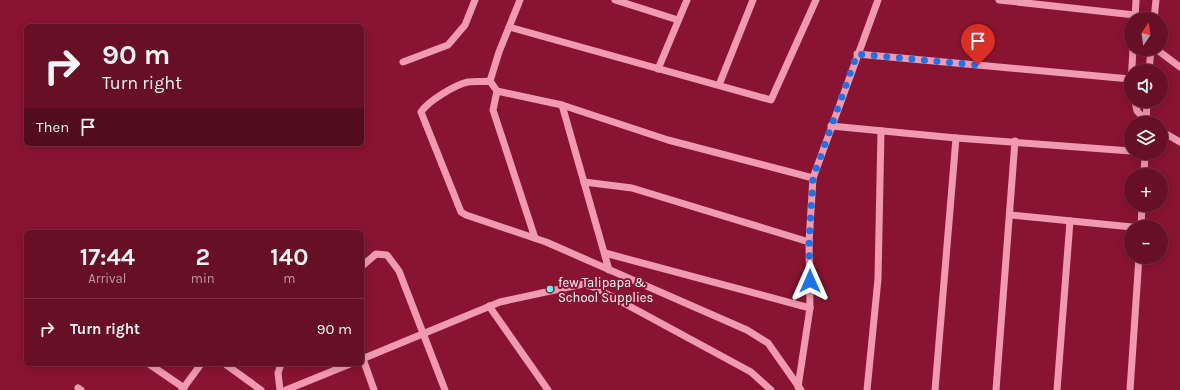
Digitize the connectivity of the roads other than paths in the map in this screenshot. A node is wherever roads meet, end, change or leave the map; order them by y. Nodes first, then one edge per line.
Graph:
1 (475, 0) edge
2 (520, 0) edge
3 (615, 0) edge
4 (688, 0) edge
5 (753, 0) edge
6 (816, 0) edge
7 (878, 0) edge
8 (999, 0) edge
9 (1136, 0) edge
10 (1156, 0) edge
11 (1135, 12) edge
12 (1155, 12) edge
13 (1124, 16) edge
14 (678, 20) junction
15 (509, 27) junction
16 (857, 54) junction
17 (1165, 56) edge
18 (402, 62) dead end
19 (1180, 67) edge
20 (658, 69) junction
21 (1124, 80) edge
22 (490, 82) junction
23 (719, 85) junction
24 (497, 91) junction
25 (562, 106) junction
26 (831, 126) junction
27 (881, 131) junction
28 (1168, 135) edge
29 (956, 138) junction
30 (1015, 141) junction
31 (1180, 142) edge
32 (1124, 150) edge
33 (813, 178) junction
34 (584, 182) junction
35 (1011, 215) junction
36 (1070, 221) junction
37 (1124, 226) edge
38 (535, 238) junction
39 (809, 242) junction
40 (605, 253) junction
41 (364, 264) edge
42 (1139, 264) edge
43 (609, 270) junction
44 (489, 306) junction
45 (810, 308) junction
46 (423, 334) junction
47 (364, 358) edge
48 (364, 364) edge
49 (152, 366) edge
50 (200, 366) edge
51 (228, 366) edge
52 (280, 366) edge
53 (345, 366) edge
54 (183, 389) edge
55 (799, 389) edge
56 (261, 390) edge
57 (280, 390) edge
58 (286, 390) edge
59 (374, 390) edge
60 (445, 390) edge
61 (548, 390) edge
62 (771, 390) edge
63 (867, 390) edge
64 (935, 390) edge
65 (996, 390) edge
66 (1057, 390) edge
67 (1130, 390) edge

1 - 18 street
2 - 15 street
3 - 14 street
4 - 14 street
5 - 23 street
6 - 23 street
7 - 16 street
8 - 13 street
9 - 11 street
10 - 12 street
14 - 20 street
15 - 20 street
15 - 22 street
16 - 21 street
16 - 26 street
17 - 19 street
20 - 23 street
22 - 24 street
22 - 38 street
24 - 25 street
24 - 38 street
25 - 33 street
25 - 34 street
26 - 27 street
26 - 33 street
27 - 29 street
27 - 63 street
28 - 31 street
29 - 30 street
29 - 64 street
30 - 32 street
30 - 35 street
33 - 39 street
34 - 39 street
34 - 40 street
35 - 36 street
35 - 65 street
36 - 37 street
36 - 66 street
38 - 43 street
39 - 45 street
40 - 43 street
40 - 45 street
41 - 46 street
42 - 67 street
43 - 55 street
44 - 46 street
44 - 61 street
44 - 62 street
45 - 55 street
46 - 47 street
46 - 60 street
48 - 59 street
49 - 54 street
50 - 54 street
51 - 56 street
52 - 57 street
53 - 58 street

